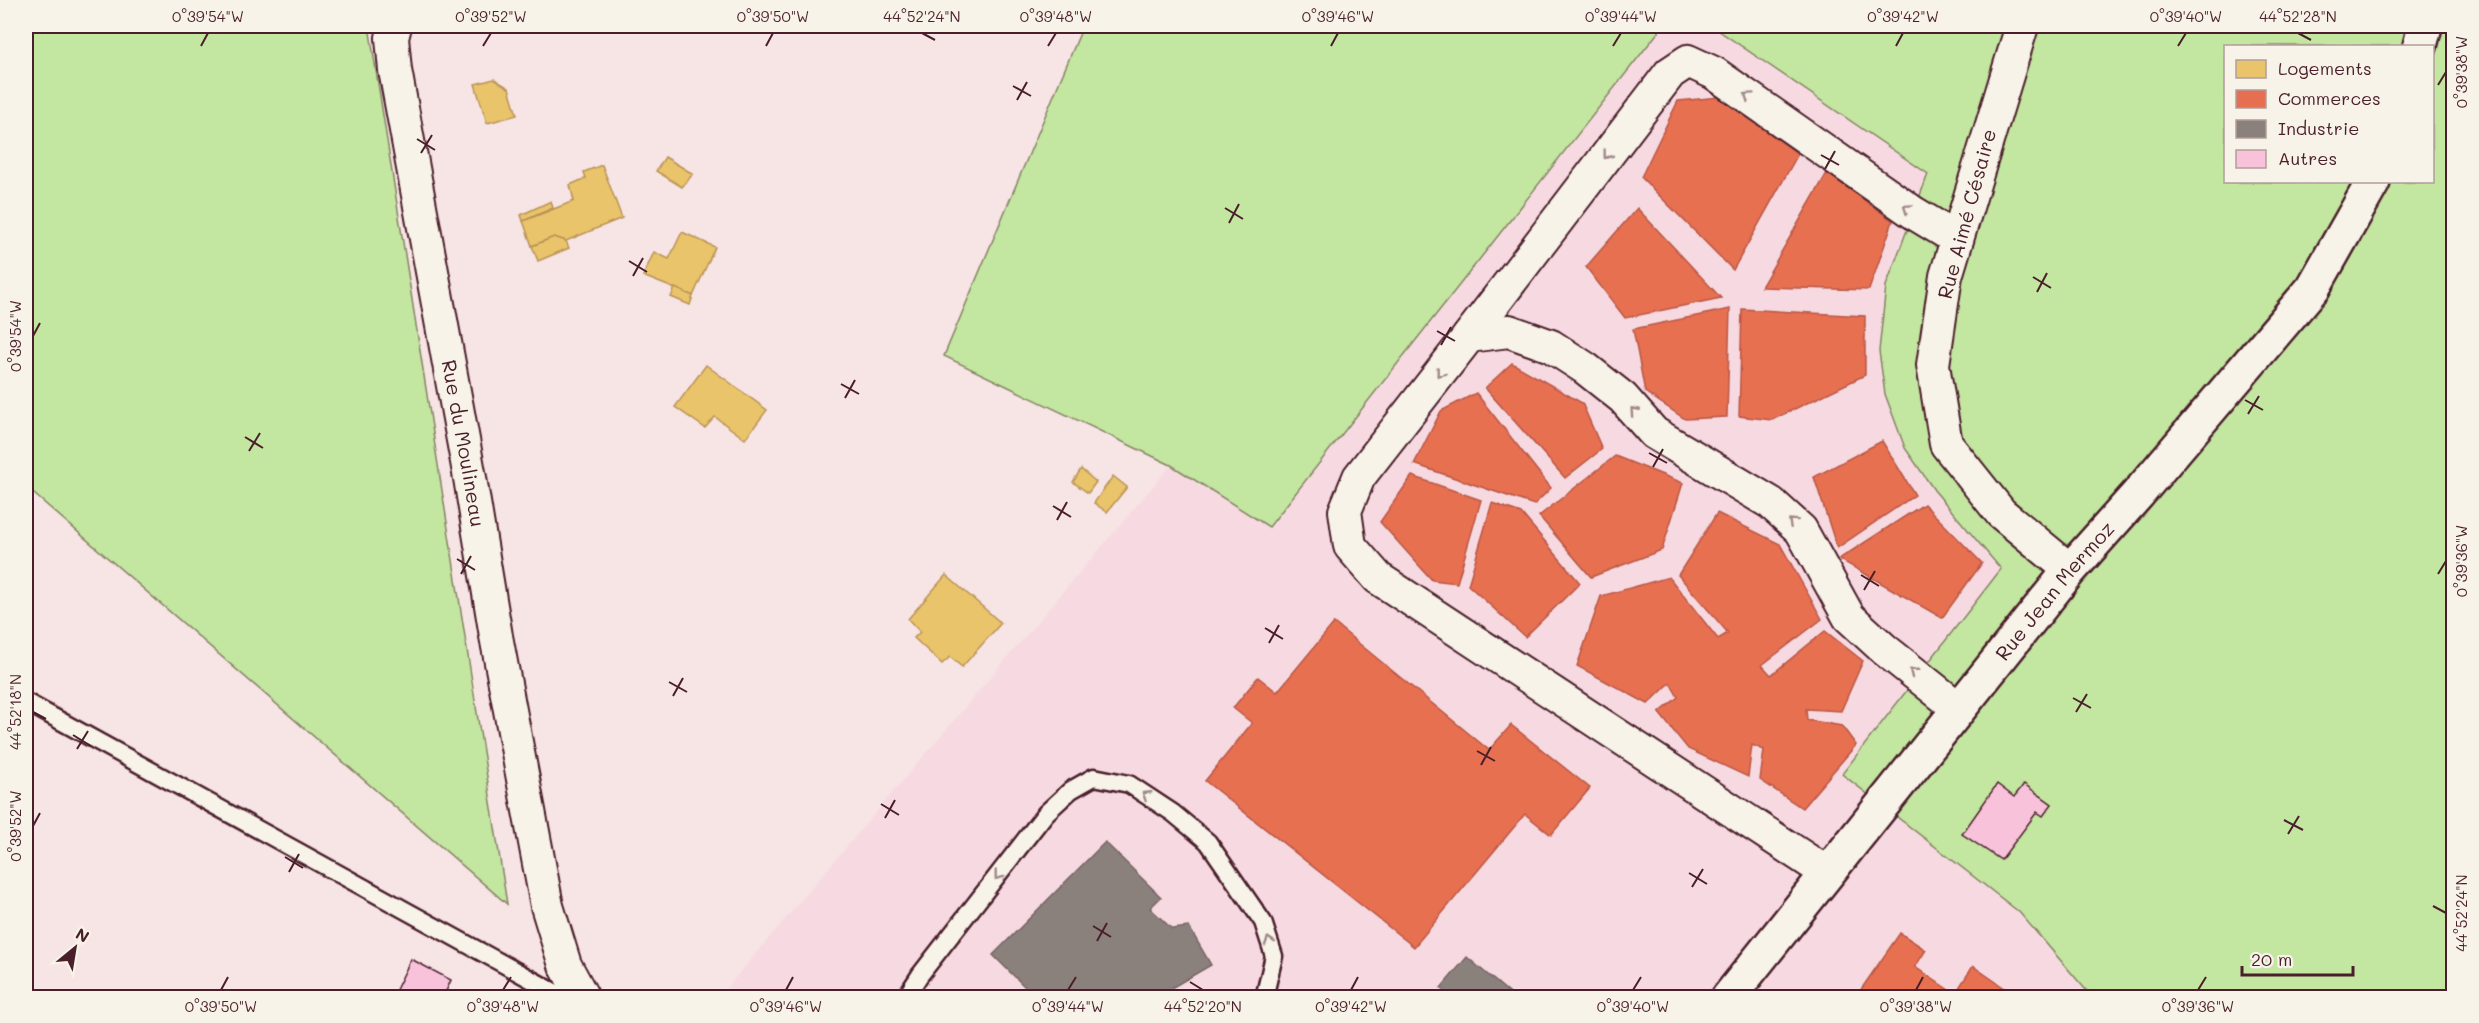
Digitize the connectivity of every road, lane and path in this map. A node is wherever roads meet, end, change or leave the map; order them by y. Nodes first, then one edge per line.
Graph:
1 (395, 26) edge
2 (2022, 26) edge
3 (2425, 26) edge
4 (2420, 45) edge
5 (2372, 183) edge
6 (1957, 239) junction
7 (1469, 336) junction
8 (2070, 570) junction
9 (26, 702) edge
10 (1958, 708) junction
11 (1827, 873) junction
12 (565, 998) edge
13 (583, 998) edge
14 (905, 998) edge
15 (1264, 998) edge
16 (1728, 998) edge

1 - 13 street, Rue du Moulineau
2 - 6 street, Rue Aimé Césaire
3 - 4 street
5 - 8 street, Rue Jean Mermoz
6 -> 7 street
6 - 8 street, Rue Aimé Césaire
10 -> 7 street
7 -> 11 street
8 - 10 street, Rue Jean Mermoz
9 - 12 lane
10 - 11 street, Rue Jean Mermoz
11 - 16 street, Rue Jean Mermoz
15 -> 14 lane

